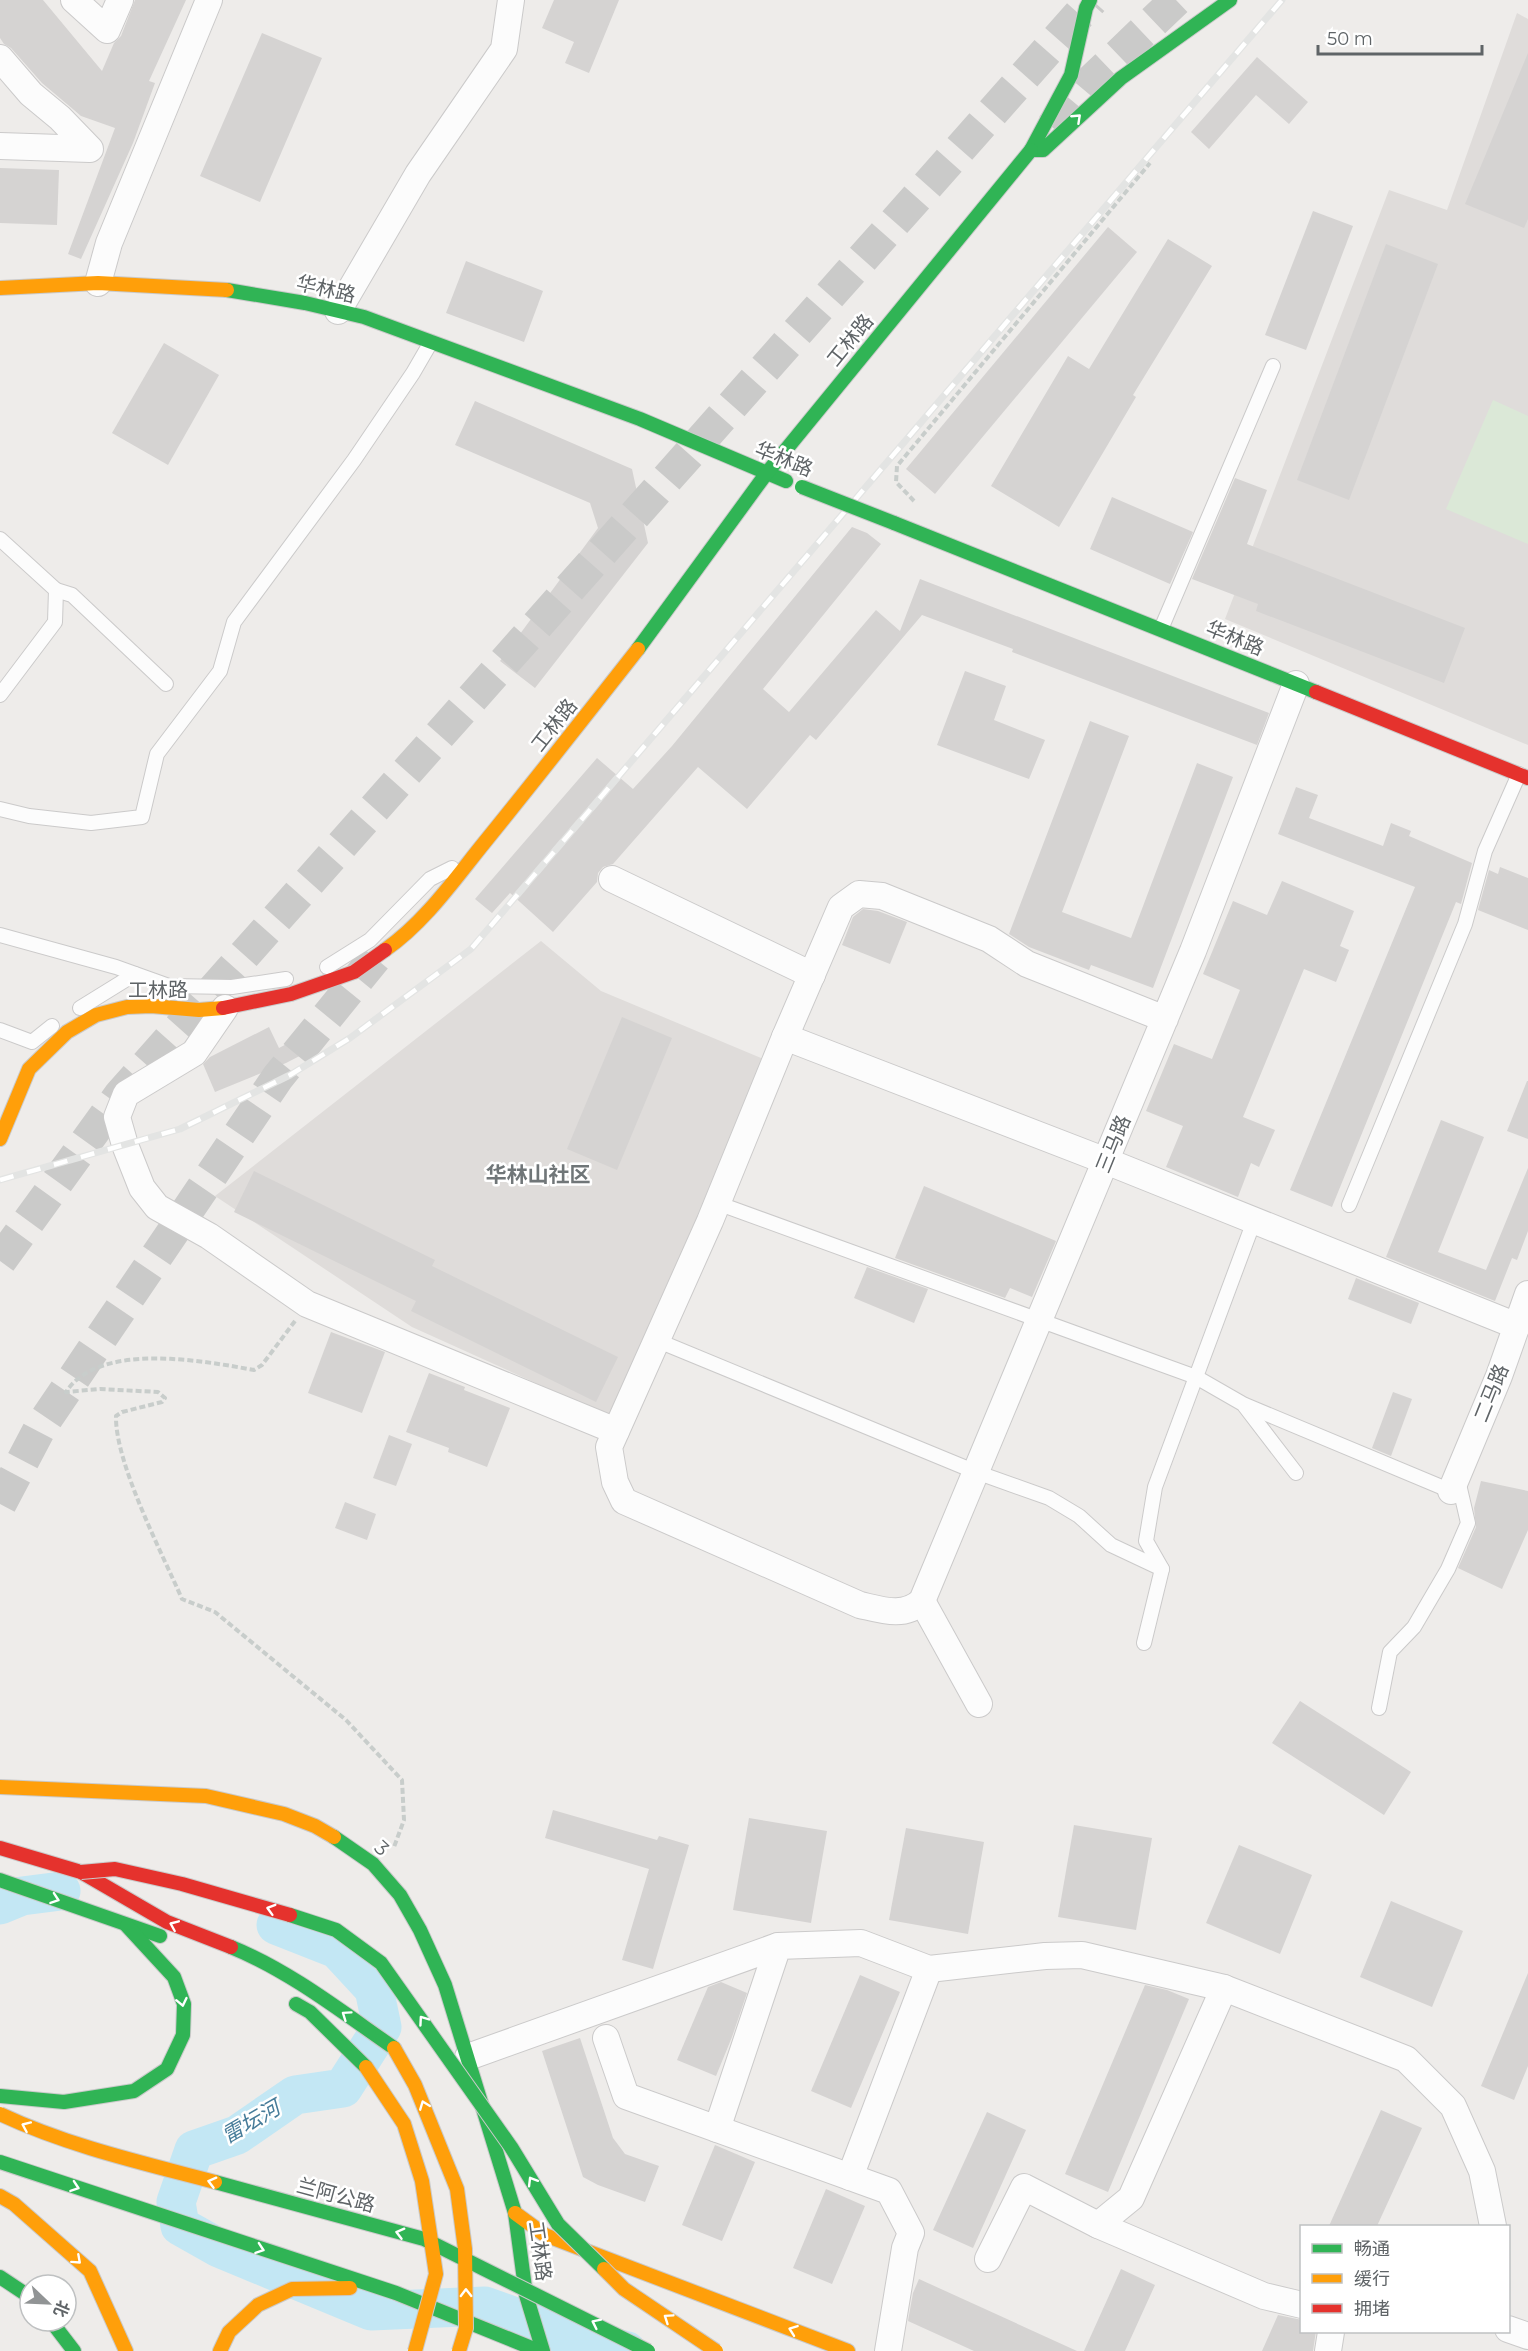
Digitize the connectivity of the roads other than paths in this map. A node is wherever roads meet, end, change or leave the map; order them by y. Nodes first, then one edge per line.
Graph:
1 (74, 0) edge
2 (120, 0) edge
3 (209, 0) edge
4 (511, 0) edge
5 (1090, 0) edge
6 (1230, 0) edge
7 (0, 58) edge
8 (0, 146) edge
9 (1031, 150) junction
10 (98, 283) junction
11 (0, 288) edge
12 (338, 311) junction
13 (432, 341) junction
14 (1273, 366) dead end
15 (766, 474) junction
16 (0, 539) edge
17 (56, 590) junction
18 (1161, 629) junction
19 (166, 684) dead end
20 (1296, 684) junction
21 (0, 695) edge
22 (1523, 776) edge
23 (0, 808) edge
24 (472, 857) junction
25 (612, 879) dead end
26 (0, 935) edge
27 (135, 974) junction
28 (812, 975) junction
29 (225, 1008) junction
30 (1165, 1019) junction
31 (0, 1030) edge
32 (785, 1037) junction
33 (32, 1042) junction
34 (0, 1110) edge
35 (0, 1139) edge
36 (1106, 1161) junction
37 (717, 1203) junction
38 (1349, 1205) dead end
39 (1254, 1221) junction
40 (1528, 1294) edge
41 (1040, 1320) junction
42 (1516, 1326) junction
43 (656, 1340) junction
44 (1196, 1377) junction
45 (1243, 1404) junction
46 (616, 1431) junction
47 (976, 1472) junction
48 (1296, 1473) dead end
49 (1454, 1484) junction
50 (1162, 1569) junction
51 (922, 1601) junction
52 (1144, 1643) dead end
53 (980, 1704) dead end
54 (1379, 1708) dead end
55 (0, 1787) edge
56 (0, 1848) edge
57 (81, 1872) junction
58 (0, 1880) edge
59 (123, 1922) junction
60 (178, 1942) dead end
61 (778, 1946) junction
62 (200, 1950) dead end
63 (243, 1968) dead end
64 (929, 1969) junction
65 (1224, 1988) junction
66 (281, 1993) dead end
67 (606, 2038) dead end
68 (468, 2057) junction
69 (0, 2096) edge
70 (0, 2114) edge
71 (717, 2129) junction
72 (0, 2162) edge
73 (850, 2177) junction
74 (0, 2196) edge
75 (515, 2213) junction
76 (1098, 2225) junction
77 (1493, 2225) edge
78 (988, 2259) dead end
79 (0, 2277) edge
80 (18, 2289) edge
81 (396, 2293) junction
82 (1300, 2304) edge
83 (1510, 2329) edge
84 (60, 2333) edge
85 (1331, 2333) edge
86 (1528, 2336) edge
87 (541, 2348) edge
88 (74, 2351) edge
89 (126, 2351) edge
90 (220, 2351) edge
91 (415, 2351) edge
92 (459, 2351) edge
93 (648, 2351) edge
94 (716, 2351) edge
95 (848, 2351) edge
96 (888, 2351) edge
97 (1328, 2351) edge

1 - 2 street
3 - 10 street
4 - 12 street
5 - 9 main road
9 -> 6 main road
7 - 8 street
9 - 15 main road, 工林路
10 - 11 main road, 华林路
10 - 12 main road, 华林路
12 - 13 main road, 华林路
13 - 15 main road, 华林路
13 - 23 lane
14 - 18 lane
15 - 18 main road, 华林路, bridge
15 - 24 main road, 工林路
16 - 17 lane
17 - 19 lane
17 - 21 lane
18 - 20 main road, 华林路
20 - 22 main road, 华林路
20 - 30 street, 三马路
22 - 38 lane
24 - 27 lane
24 - 29 main road, 工林路
25 - 28 street
26 - 27 lane
27 - 33 lane
28 - 30 street
28 - 32 street
29 - 35 main road, 工林路
29 - 46 street
30 - 36 street, 三马路
31 - 33 lane
32 - 36 street
32 - 37 street
33 - 34 lane
36 - 39 street
36 - 41 street, 三马路
37 - 41 lane
37 - 43 street
39 - 42 street
39 - 44 lane
40 - 42 street, 二马路
41 - 44 lane
41 - 47 street, 三马路
42 - 49 street, 二马路
43 - 46 street
43 - 47 lane
44 - 45 lane
44 - 50 lane
45 - 48 lane
45 - 49 lane
46 - 51 street
47 - 50 lane
47 - 51 street, 三马路
49 - 54 lane
50 - 52 lane
51 - 53 street
55 - 68 main road, 3
56 - 57 main road
92 -> 57 main road, bridge
94 -> 57 main road, bridge
58 -> 59 main road
59 - 60 main road
59 -> 69 main road
61 - 64 street
61 - 68 street
61 - 71 street
62 - 63 main road
64 - 65 street
64 - 73 street
65 - 76 street
65 - 77 street
66 - 91 main road, bridge
67 - 71 street
68 - 75 main road, 3
93 -> 70 main road, 兰阿公路, bridge
71 - 73 street
72 -> 81 main road
73 - 96 street
74 -> 89 main road
75 - 87 main road, 工林路
95 -> 75 main road
76 - 78 street
76 - 82 street
79 - 80 main road
81 - 87 main road, bridge
81 - 90 main road
83 - 86 street
84 - 88 main road
85 - 97 street

